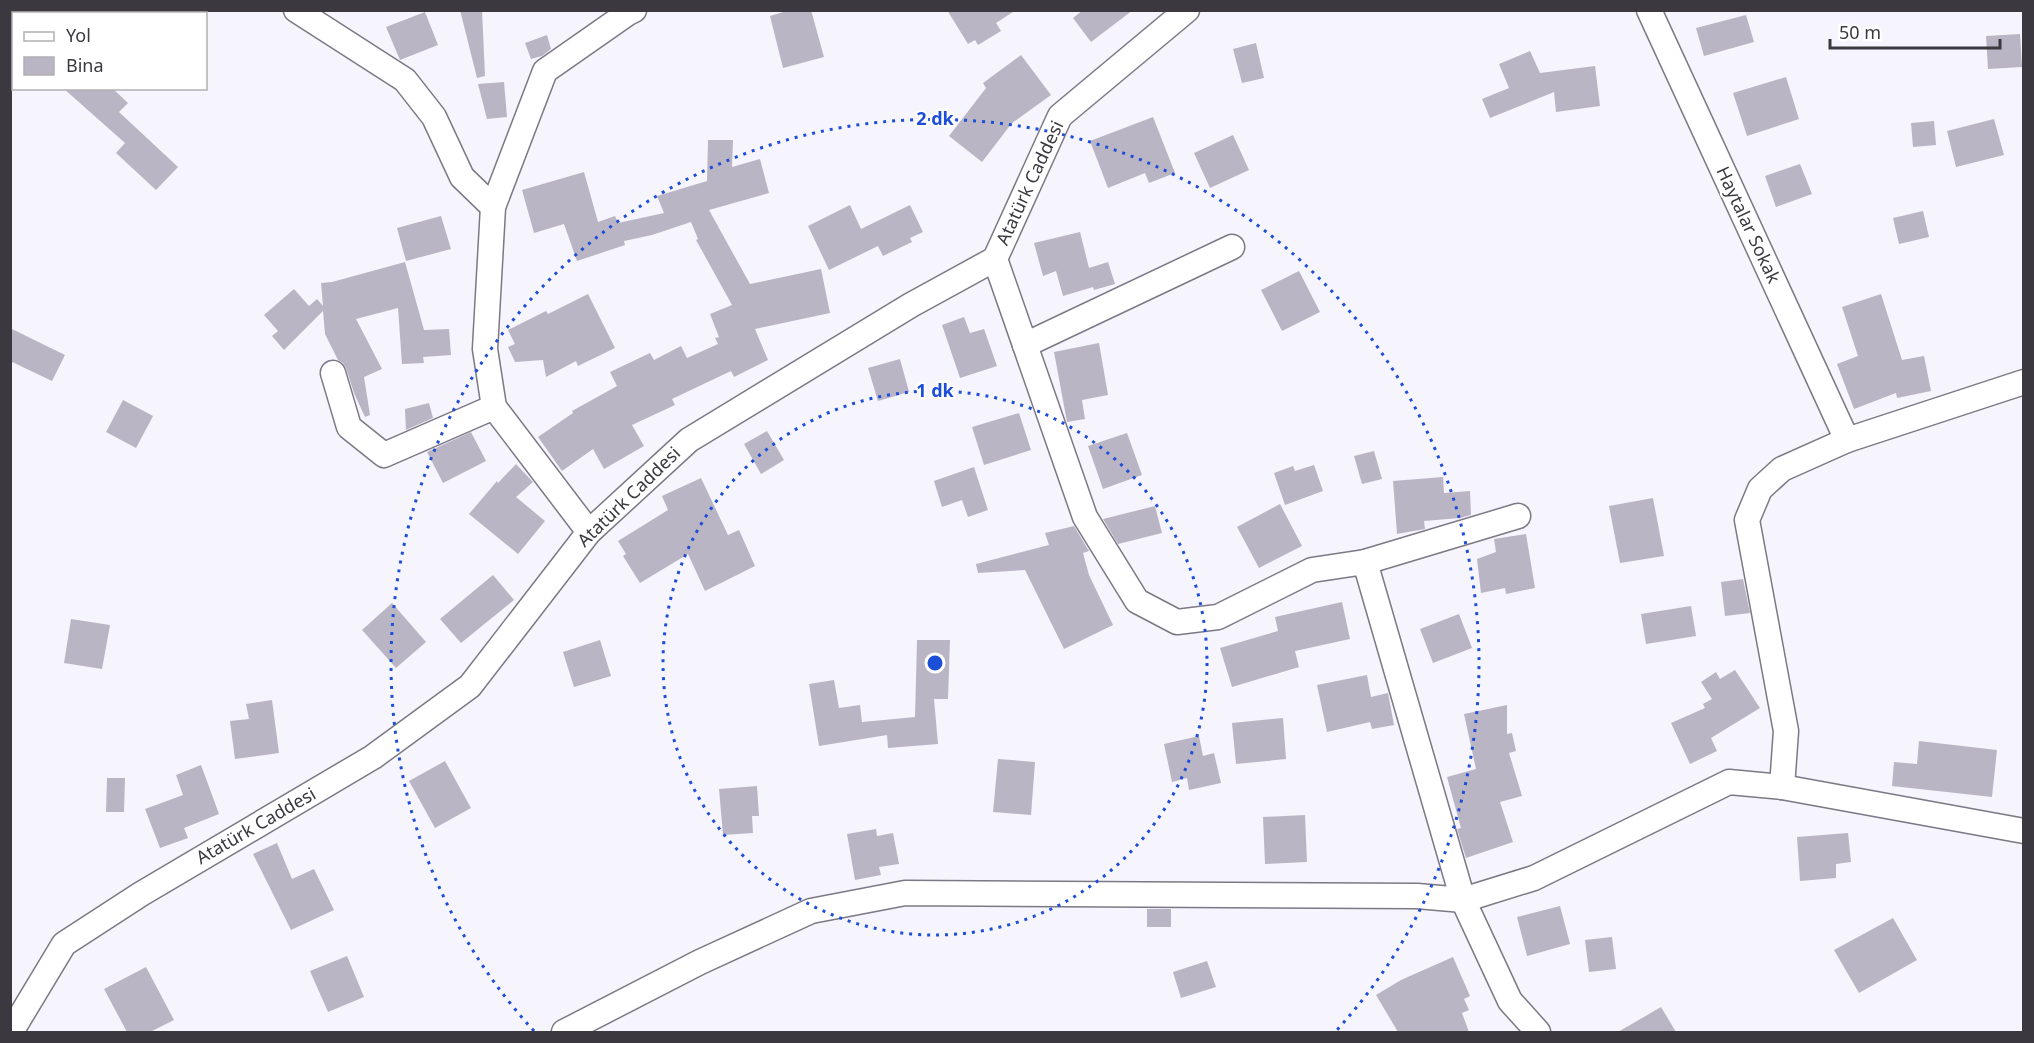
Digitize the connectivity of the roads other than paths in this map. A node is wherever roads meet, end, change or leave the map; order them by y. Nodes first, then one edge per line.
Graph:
1 (296, 10) edge
2 (634, 10) edge
3 (1187, 10) edge
4 (1649, 10) edge
5 (493, 207) junction
6 (1232, 247) dead end
7 (995, 259) junction
8 (1025, 345) junction
9 (333, 373) dead end
10 (2024, 382) edge
11 (494, 407) junction
12 (1847, 440) junction
13 (1518, 516) dead end
14 (589, 532) junction
15 (1365, 562) junction
16 (1782, 787) junction
17 (2024, 831) edge
18 (1463, 900) junction
19 (11, 1032) edge
20 (564, 1032) edge
21 (1538, 1032) edge

1 - 5 street
2 - 5 street
3 - 7 street, Atatürk Caddesi
4 - 12 street, Haytalar Sokak
5 - 11 street
6 - 8 street
7 - 8 street
7 - 14 street, Atatürk Caddesi
8 - 15 street
9 - 11 street
10 - 12 street
11 - 14 street
12 - 16 street
13 - 15 street
14 - 19 street, Atatürk Caddesi
15 - 18 street
16 - 17 street
16 - 18 street
18 - 20 street
18 - 21 street

